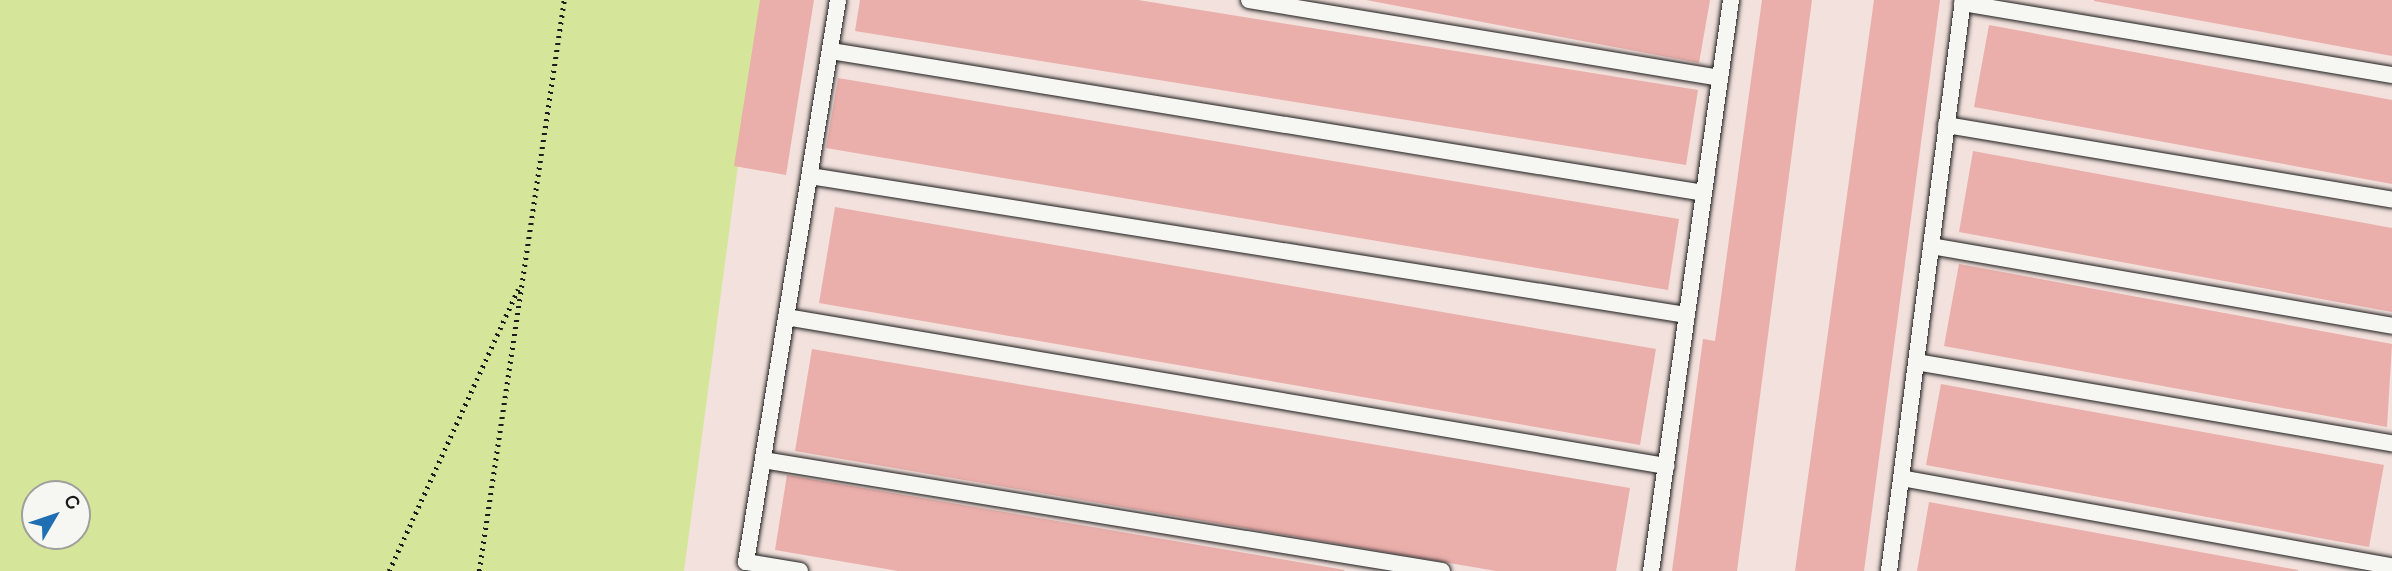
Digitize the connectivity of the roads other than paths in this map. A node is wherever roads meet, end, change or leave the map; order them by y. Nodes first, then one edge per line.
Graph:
1 (838, 0) edge
2 (1249, 0) edge
3 (1731, 0) edge
4 (1962, 1) edge
5 (831, 51) junction
6 (2392, 75) edge
7 (1720, 78) junction
8 (1946, 125) junction
9 (810, 176) junction
10 (1704, 193) junction
11 (2392, 200) edge
12 (1931, 246) junction
13 (1687, 315) junction
14 (786, 317) junction
15 (2392, 326) edge
16 (1916, 362) junction
17 (2392, 443) edge
18 (763, 460) junction
19 (1666, 466) junction
20 (1901, 478) junction
21 (2392, 566) edge
22 (800, 571) edge
23 (1442, 571) edge
24 (1651, 571) edge
25 (1889, 571) edge

1 - 5 lane
2 - 7 lane
3 - 7 lane
4 - 6 lane
4 - 8 lane
5 - 9 lane
5 - 10 lane
7 - 10 lane
8 - 11 lane
8 - 12 lane
9 - 13 lane
9 - 14 lane
10 - 13 lane
12 - 15 lane
12 - 16 lane
13 - 19 lane
14 - 18 lane
14 - 19 lane
16 - 17 lane
16 - 20 lane
18 - 22 lane
18 - 23 lane
19 - 24 lane
20 - 21 lane
20 - 25 lane

